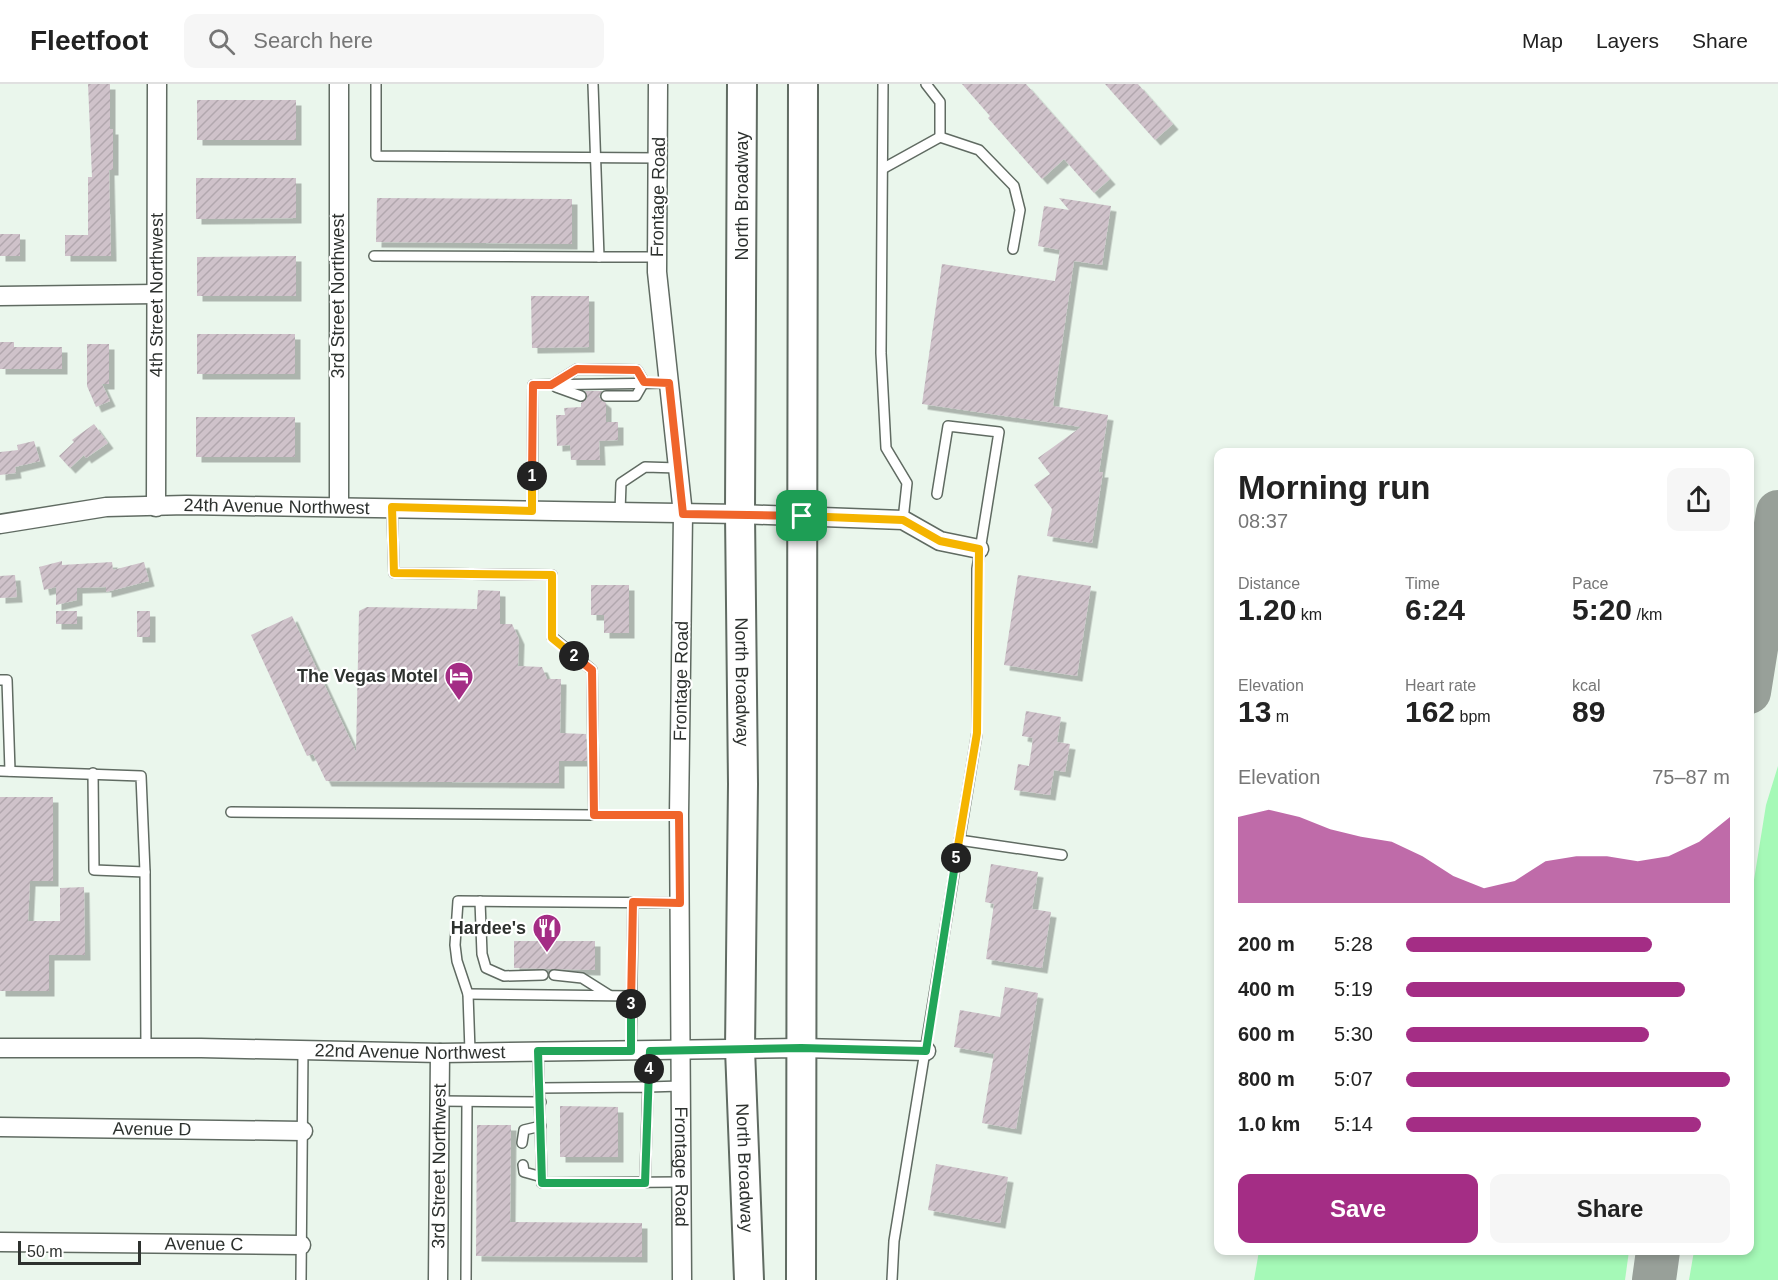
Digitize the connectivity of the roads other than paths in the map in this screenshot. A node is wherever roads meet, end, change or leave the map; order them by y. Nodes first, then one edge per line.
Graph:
1 (157, 84) edge
2 (339, 84) edge
3 (376, 84) edge
4 (593, 84) edge
5 (658, 84) edge
6 (742, 84) edge
7 (803, 84) edge
8 (883, 84) edge
9 (926, 84) edge
10 (940, 137) junction
11 (595, 158) junction
12 (659, 158) junction
13 (884, 168) junction
14 (1013, 249) dead end
15 (374, 256) dead end
16 (599, 257) junction
17 (657, 257) junction
18 (156, 294) junction
19 (0, 296) edge
20 (644, 382) junction
21 (669, 383) junction
22 (551, 385) junction
23 (581, 396) dead end
24 (606, 396) dead end
25 (678, 468) junction
26 (936, 494) dead end
27 (156, 507) junction
28 (339, 507) junction
29 (392, 507) junction
30 (532, 511) junction
31 (620, 512) junction
32 (683, 514) junction
33 (740, 514) junction
34 (802, 516) junction
35 (903, 520) junction
36 (0, 524) edge
37 (979, 549) junction
38 (0, 680) edge
39 (4, 723) edge
40 (5, 771) edge
41 (93, 773) junction
42 (231, 812) dead end
43 (594, 815) junction
44 (679, 815) junction
45 (959, 840) junction
46 (1062, 855) dead end
47 (145, 872) junction
48 (480, 902) junction
49 (633, 902) junction
50 (680, 903) junction
51 (543, 975) dead end
52 (554, 975) dead end
53 (468, 994) junction
54 (610, 996) junction
55 (632, 996) junction
56 (0, 1048) edge
57 (146, 1048) junction
58 (801, 1048) junction
59 (740, 1049) junction
60 (303, 1050) junction
61 (470, 1051) junction
62 (538, 1051) junction
63 (631, 1051) junction
64 (650, 1051) junction
65 (680, 1051) junction
66 (926, 1051) junction
67 (440, 1053) junction
68 (681, 1086) junction
69 (648, 1087) junction
70 (539, 1088) junction
71 (441, 1101) junction
72 (541, 1102) junction
73 (467, 1103) junction
74 (541, 1126) junction
75 (0, 1127) edge
76 (303, 1131) junction
77 (522, 1143) dead end
78 (523, 1165) dead end
79 (542, 1177) junction
80 (682, 1182) junction
81 (645, 1183) junction
82 (0, 1242) edge
83 (301, 1245) junction
84 (301, 1280) edge
85 (438, 1280) edge
86 (466, 1280) edge
87 (682, 1280) edge
88 (749, 1280) edge
89 (801, 1280) edge
90 (892, 1280) edge

1 - 18 street, 4th Street Northwest
2 - 28 street, 3rd Street Northwest
3 - 11 lane
4 - 11 lane
5 - 12 street, Frontage Road
6 - 33 main road, North Broadway
7 - 34 main road
8 - 13 lane
9 - 10 lane
10 - 13 lane
10 - 14 lane
11 - 12 lane
11 - 16 lane
12 - 17 street, Frontage Road
13 - 35 lane
15 - 16 lane
16 - 17 lane
17 - 21 street, Frontage Road
18 - 19 street
18 - 27 street, 4th Street Northwest
20 - 21 lane
20 - 22 lane
20 - 22 lane
20 - 24 lane
21 - 25 street, Frontage Road
22 - 23 lane
22 - 30 lane
25 - 31 lane
25 - 32 street, Frontage Road
26 - 37 lane
27 - 28 street, 24th Avenue Northwest
27 - 36 street, 24th Avenue Northwest
28 - 29 street, 24th Avenue Northwest
29 - 30 street, 24th Avenue Northwest
29 - 43 lane
30 - 31 street, 24th Avenue Northwest
31 - 32 street, 24th Avenue Northwest
32 - 33 street, 24th Avenue Northwest
32 - 44 street, Frontage Road
33 - 34 street, 24th Avenue Northwest
33 - 59 main road, North Broadway
34 - 35 street, 24th Avenue Northwest
34 - 58 main road
35 - 37 street, 24th Avenue Northwest
37 - 45 lane
38 - 39 lane
39 - 40 lane
40 - 41 lane
41 - 47 lane
41 - 47 lane
42 - 43 lane
43 - 44 lane
44 - 50 street, Frontage Road
45 - 46 lane
45 - 66 lane
47 - 57 lane
48 - 49 lane
48 - 51 lane
48 - 53 lane
49 - 50 lane
49 - 55 lane
50 - 65 street, Frontage Road
52 - 54 lane
53 - 54 lane
53 - 61 lane
54 - 55 lane
55 - 63 lane
56 - 57 street, 22nd Avenue Northwest
57 - 60 street, 22nd Avenue Northwest
58 - 59 street, 22nd Avenue Northwest
58 - 66 street, 22nd Avenue Northwest
58 - 89 main road
59 - 65 street, 22nd Avenue Northwest
59 - 88 main road, North Broadway
60 - 67 street, 22nd Avenue Northwest
60 - 76 lane
61 - 62 street, 22nd Avenue Northwest
61 - 67 street, 22nd Avenue Northwest
62 - 63 street, 22nd Avenue Northwest
62 - 70 lane
63 - 64 street, 22nd Avenue Northwest
64 - 65 street, 22nd Avenue Northwest
64 - 69 lane
65 - 68 street, Frontage Road
66 - 90 lane
67 - 71 street, 3rd Street Northwest
68 - 69 lane
68 - 80 street, Frontage Road
69 - 70 lane
69 - 81 lane
70 - 72 lane
71 - 73 lane
71 - 85 street, 3rd Street Northwest
72 - 73 lane
72 - 74 lane
73 - 86 lane
74 - 77 lane
74 - 79 lane
75 - 76 street, Avenue D
76 - 83 lane
78 - 79 lane
79 - 81 lane
80 - 81 lane
80 - 87 street, Frontage Road
82 - 83 street, Avenue C
83 - 84 lane

